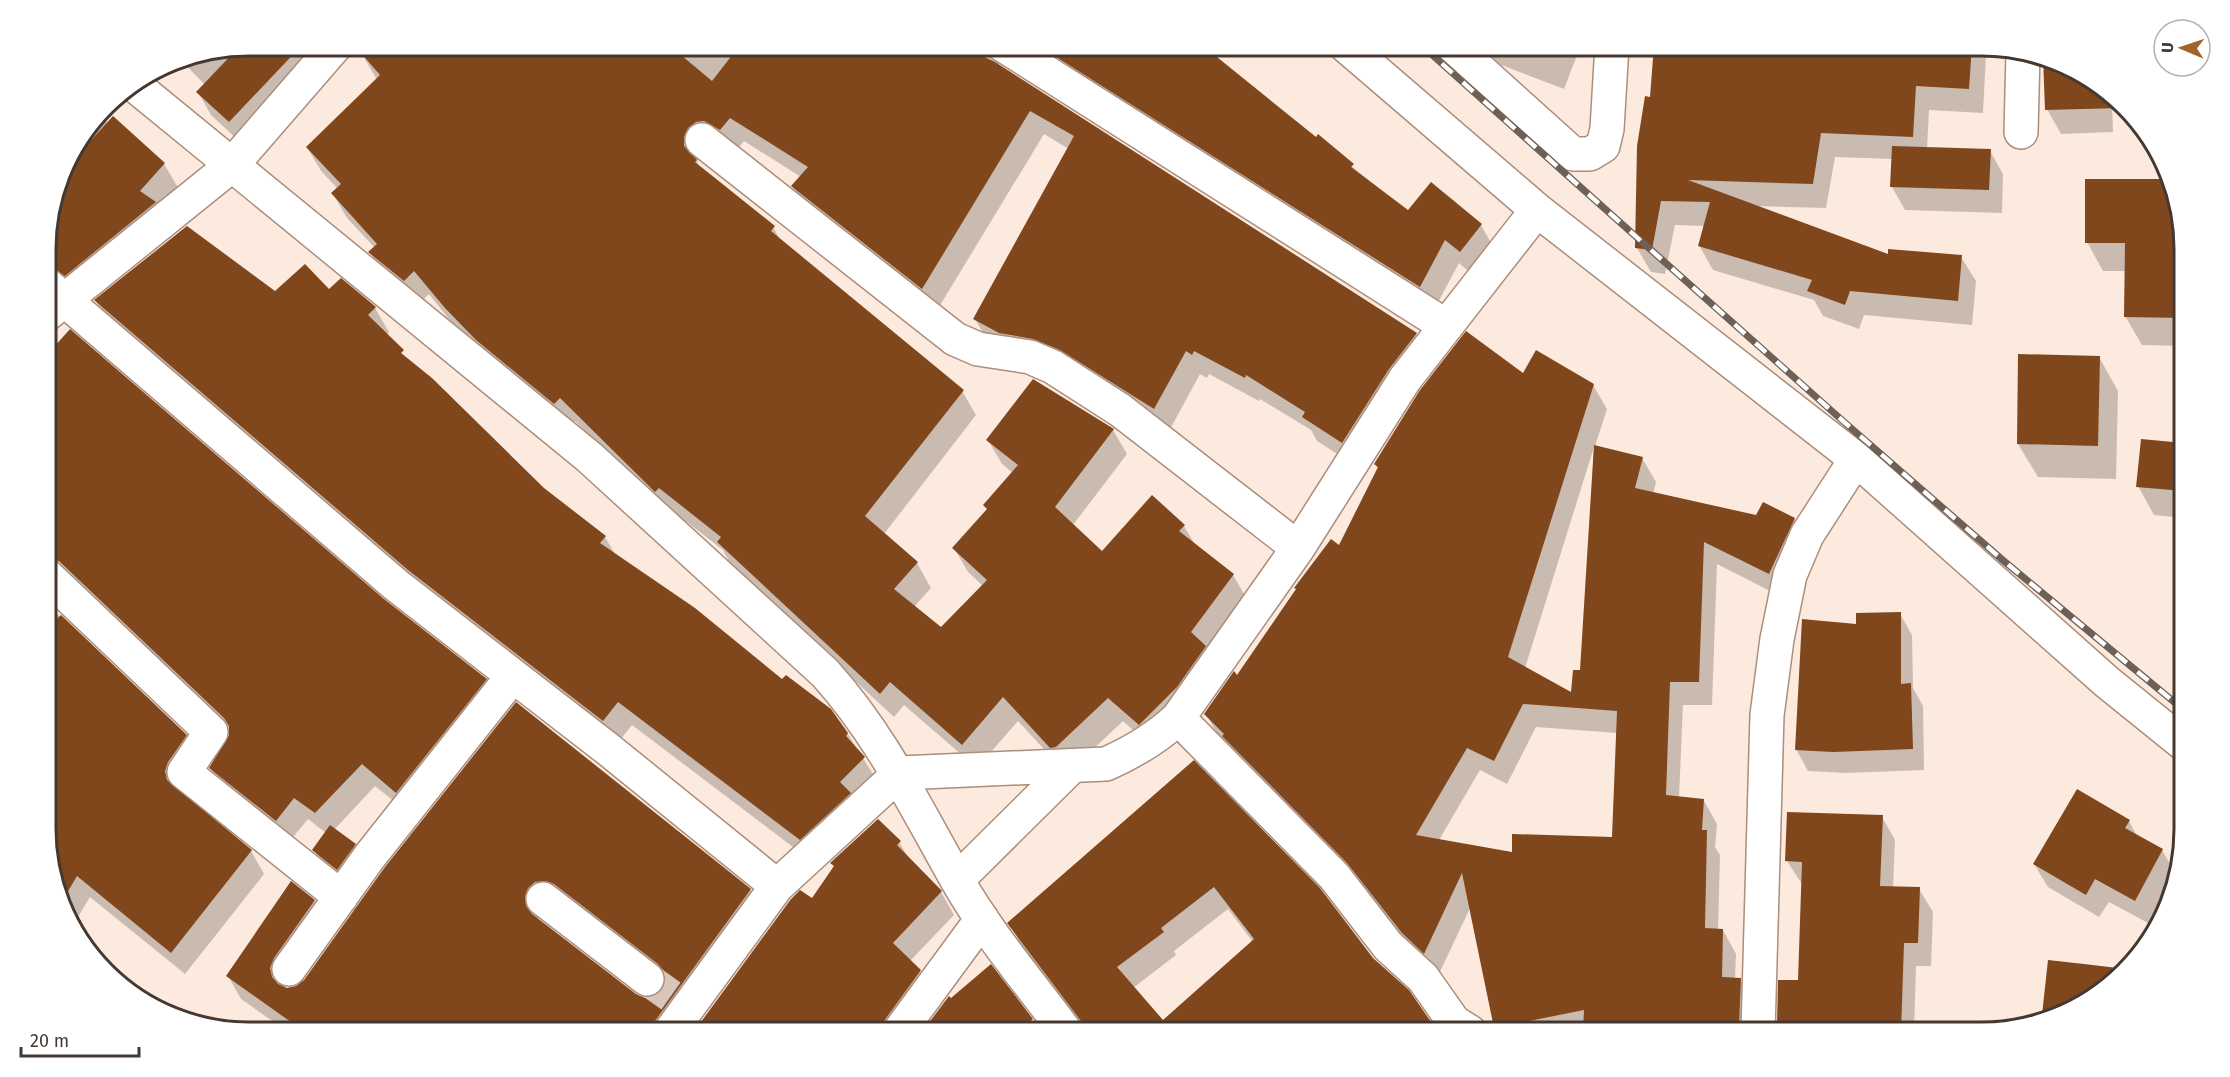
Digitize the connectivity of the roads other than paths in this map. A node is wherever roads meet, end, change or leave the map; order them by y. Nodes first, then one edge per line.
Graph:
1 (326, 56) edge
2 (1020, 56) edge
3 (1358, 56) edge
4 (1464, 56) edge
5 (1611, 56) edge
6 (2023, 60) edge
7 (139, 89) edge
8 (2021, 132) dead end
9 (702, 140) dead end
10 (231, 166) junction
11 (1536, 210) junction
12 (56, 297) edge
13 (56, 303) edge
14 (1446, 326) junction
15 (1856, 459) junction
16 (1298, 548) junction
17 (56, 585) edge
18 (512, 677) junction
19 (1178, 718) junction
20 (2174, 736) edge
21 (1072, 766) junction
22 (900, 773) junction
23 (957, 880) junction
24 (777, 886) junction
25 (341, 897) junction
26 (543, 899) dead end
27 (982, 919) junction
28 (289, 969) dead end
29 (669, 1004) edge
30 (1454, 1021) edge
31 (1758, 1021) edge
32 (907, 1022) edge
33 (1058, 1022) edge

1 - 10 street
2 - 14 street
3 - 11 street
4 - 5 street
6 - 8 street
7 - 10 street
9 - 16 street
10 - 12 street
10 - 22 street
11 - 14 street
11 - 15 street
13 - 18 street
14 - 16 street
15 - 20 street
15 - 31 street
16 - 19 street
17 - 25 street
18 - 24 street
18 - 25 street
19 - 21 street
19 - 30 street
21 - 22 street
21 - 23 street
22 - 23 street
22 - 24 street
23 - 27 street
24 - 29 street
25 - 28 street
26 - 29 street
27 - 32 street
27 - 33 street

